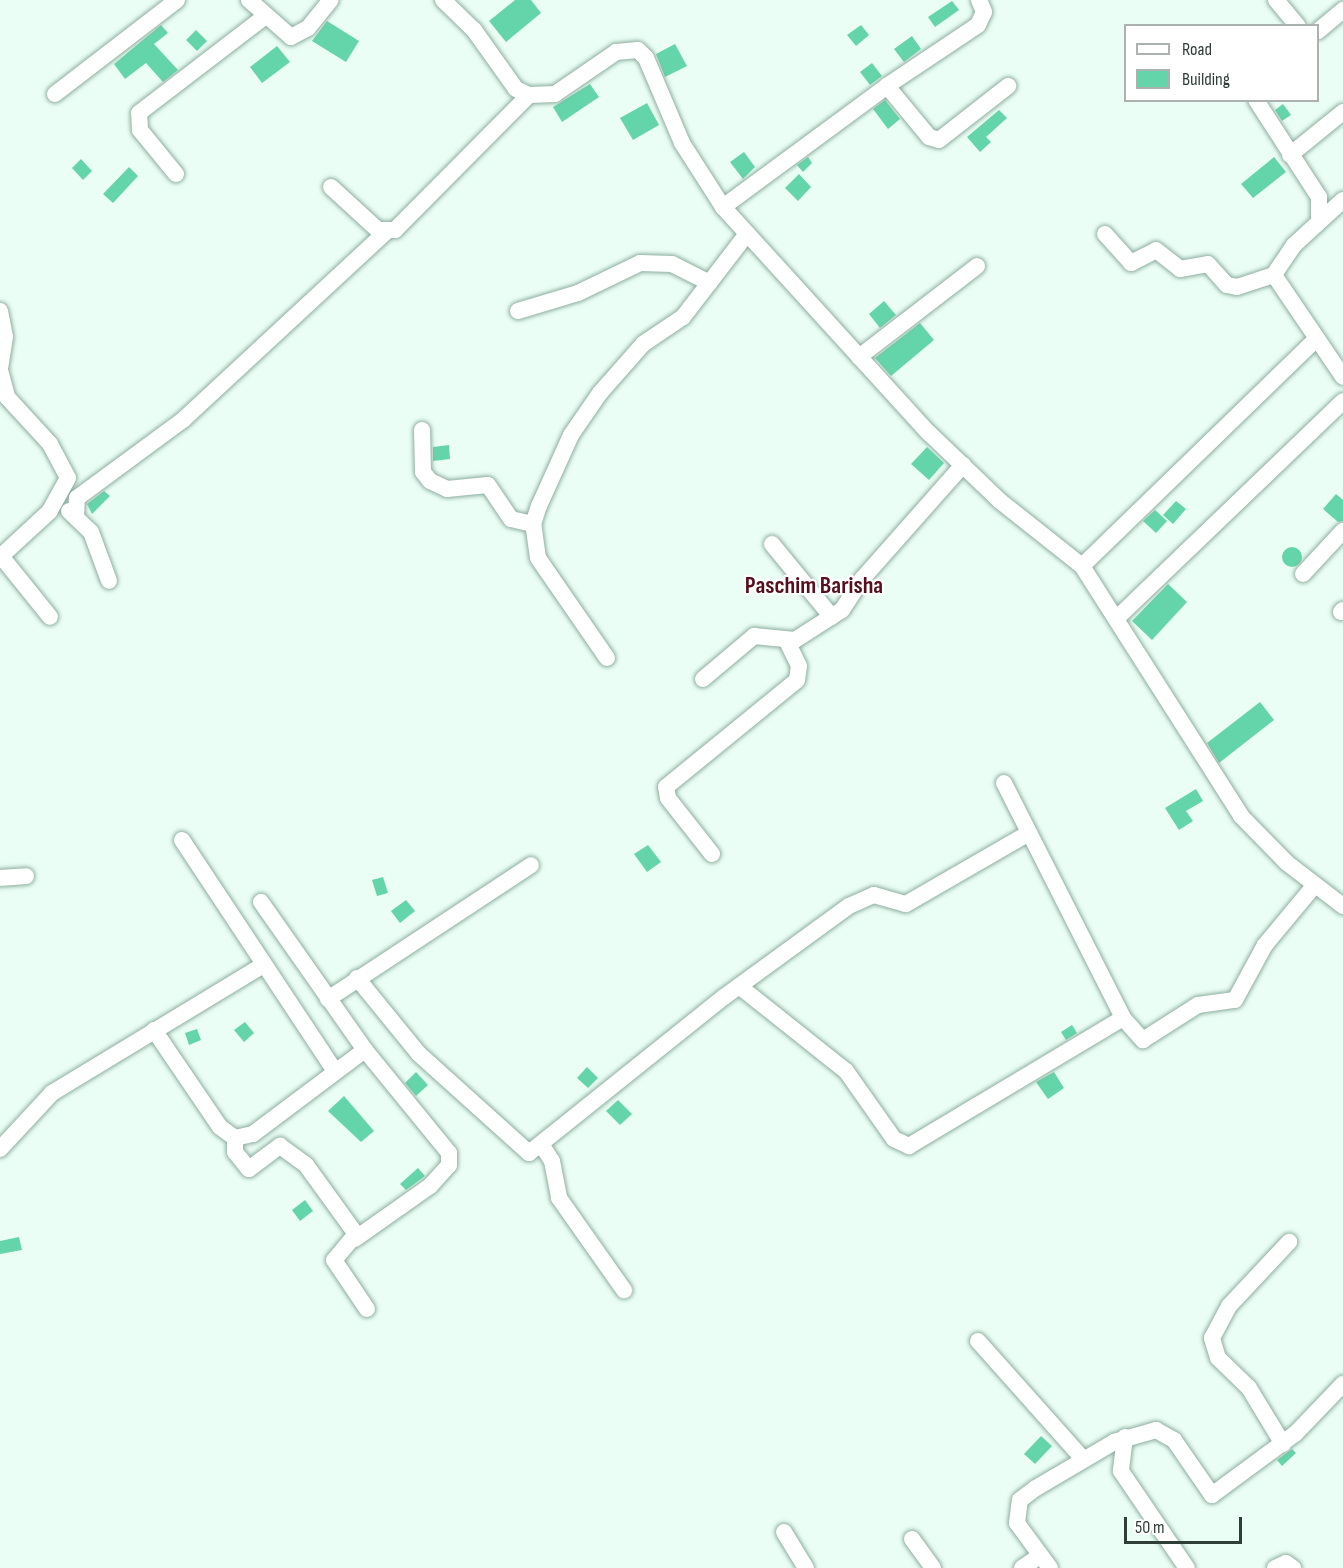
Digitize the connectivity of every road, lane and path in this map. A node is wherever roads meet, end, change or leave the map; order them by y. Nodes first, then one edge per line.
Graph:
1 (177, 0) edge
2 (249, 0) edge
3 (331, 0) edge
4 (443, 0) edge
5 (979, 0) edge
6 (1276, 0) edge
7 (1343, 10) edge
8 (264, 17) junction
9 (1296, 24) edge
10 (1319, 30) edge
11 (887, 86) junction
12 (1008, 86) dead end
13 (55, 94) dead end
14 (529, 95) junction
15 (1257, 102) edge
16 (1343, 112) edge
17 (1290, 155) junction
18 (176, 174) dead end
19 (331, 187) dead end
20 (1343, 200) edge
21 (723, 207) junction
22 (1319, 219) junction
23 (386, 232) junction
24 (747, 234) junction
25 (1105, 234) dead end
26 (977, 266) dead end
27 (1274, 275) junction
28 (710, 283) junction
29 (518, 310) dead end
30 (0, 311) edge
31 (1316, 340) junction
32 (859, 357) junction
33 (1342, 372) edge
34 (1, 378) edge
35 (1343, 401) edge
36 (422, 430) dead end
37 (963, 465) junction
38 (57, 501) junction
39 (76, 516) junction
40 (533, 524) junction
41 (1343, 531) edge
42 (772, 544) dead end
43 (1, 556) edge
44 (1082, 566) junction
45 (1303, 574) dead end
46 (109, 581) dead end
47 (50, 617) dead end
48 (832, 617) junction
49 (1117, 618) junction
50 (787, 642) junction
51 (607, 658) dead end
52 (703, 679) dead end
53 (1004, 783) dead end
54 (1027, 834) junction
55 (182, 840) dead end
56 (712, 854) dead end
57 (531, 865) dead end
58 (26, 876) dead end
59 (0, 878) edge
60 (1314, 886) junction
61 (261, 902) dead end
62 (1343, 906) edge
63 (262, 966) junction
64 (357, 978) junction
65 (739, 986) junction
66 (328, 999) junction
67 (1123, 1018) junction
68 (154, 1030) junction
69 (365, 1050) junction
70 (335, 1071) junction
71 (235, 1138) junction
72 (540, 1144) junction
73 (0, 1149) edge
74 (355, 1239) junction
75 (1289, 1242) dead end
76 (624, 1290) dead end
77 (367, 1309) dead end
78 (978, 1341) dead end
79 (1343, 1384) edge
80 (1125, 1437) junction
81 (1282, 1444) junction
82 (1083, 1459) junction
83 (784, 1532) dead end
84 (912, 1539) dead end
85 (1045, 1562) edge
86 (806, 1568) edge
87 (933, 1568) edge
88 (1022, 1568) edge
89 (1187, 1568) edge
90 (1275, 1568) edge
91 (1293, 1568) edge

1 - 13 street
2 - 8 street
3 - 8 street
4 - 14 street
5 - 11 street
6 - 9 street
7 - 10 street
8 - 18 street
11 - 12 street
11 - 21 street
14 - 21 street
14 - 23 street
15 - 17 street
16 - 17 street
17 - 22 street
19 - 23 street
20 - 22 street
21 - 24 street
22 - 27 street
23 - 39 street
24 - 28 street
24 - 32 street
25 - 27 street
26 - 32 street
27 - 31 street
28 - 29 street
28 - 40 street
30 - 34 street
31 - 33 street
31 - 44 street
32 - 37 street
34 - 38 street
35 - 49 street
36 - 40 street
37 - 44 street
37 - 48 street
38 - 39 street
38 - 43 street
39 - 46 street
40 - 51 street
41 - 45 street
42 - 48 street
43 - 47 street
44 - 49 street
48 - 50 street
49 - 60 street
50 - 52 street
50 - 56 street
53 - 54 street
54 - 65 street
54 - 67 street
55 - 63 street
57 - 64 street
58 - 59 street
60 - 62 street
60 - 67 street
61 - 66 street
63 - 68 street
63 - 70 street
64 - 66 street
64 - 72 street
65 - 67 street
65 - 72 street
66 - 69 street
68 - 71 street
68 - 73 street
69 - 70 street
69 - 74 street
70 - 71 street
71 - 74 street
72 - 76 street
74 - 77 street
75 - 81 street
78 - 82 street
79 - 81 street
80 - 81 street
80 - 82 street
80 - 89 street
82 - 85 street
83 - 86 street
84 - 87 street
85 - 88 street
90 - 91 street

